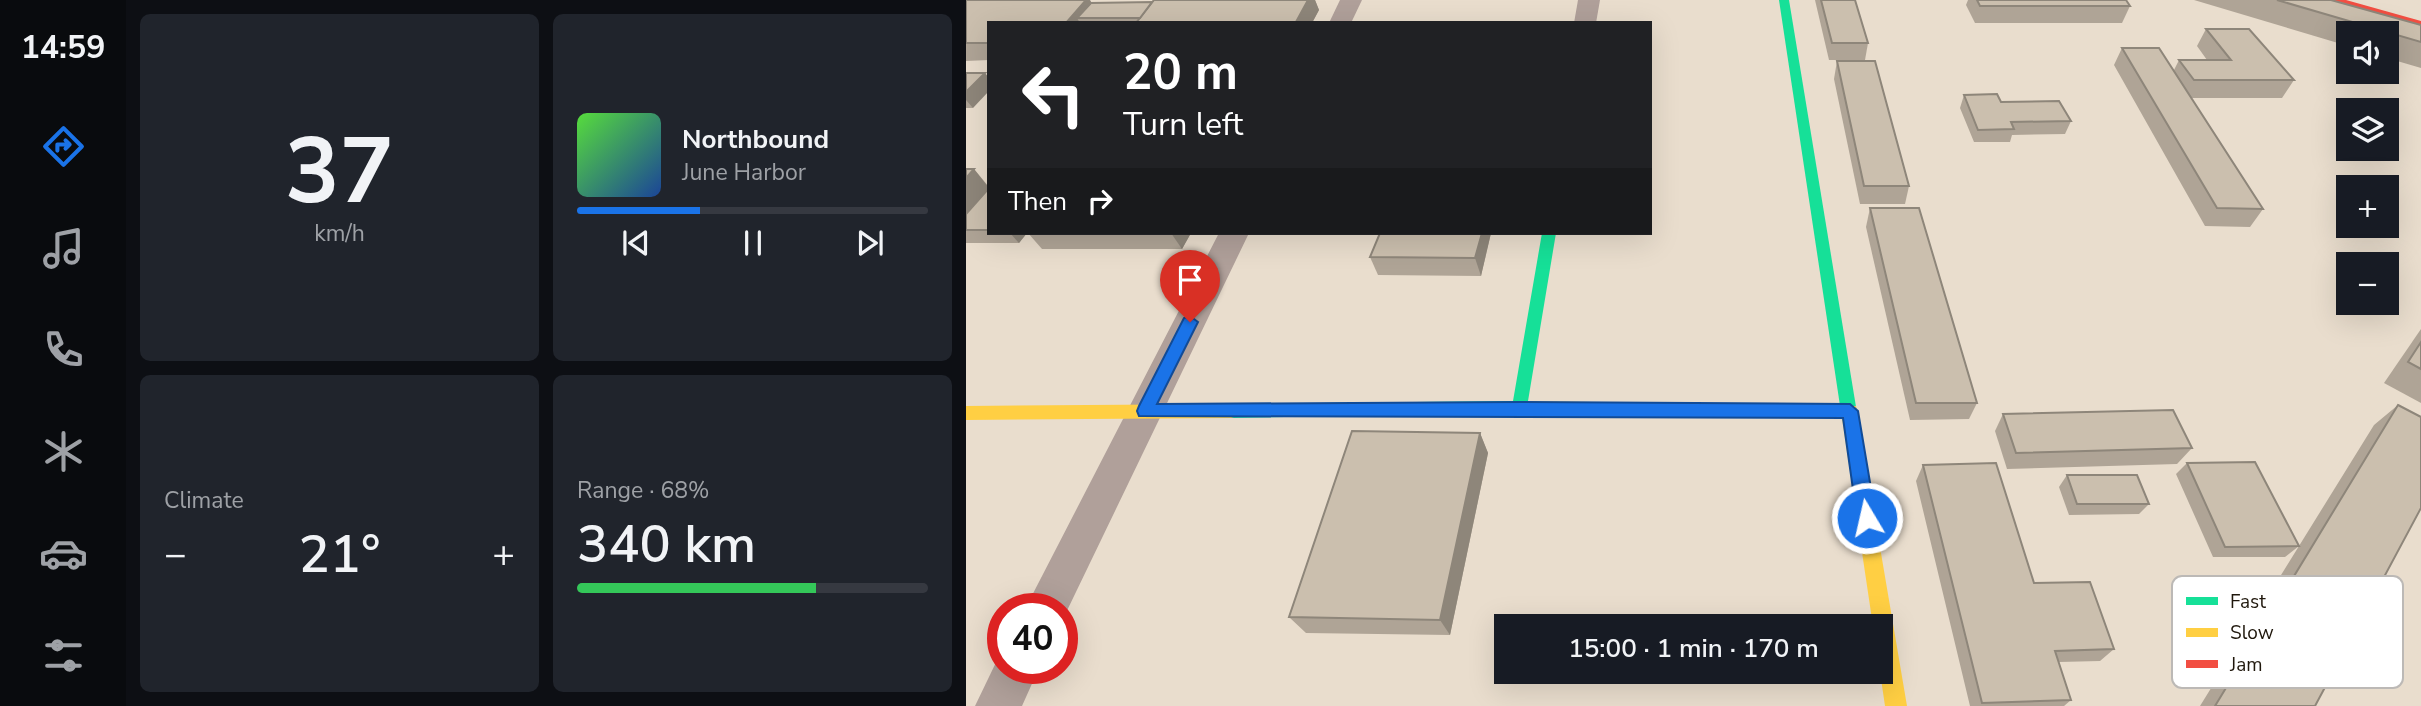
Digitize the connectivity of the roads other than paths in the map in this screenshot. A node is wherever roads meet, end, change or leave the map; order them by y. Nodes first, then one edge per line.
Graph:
1 (1351, 0) edge
2 (1589, 0) edge
3 (1784, 0) edge
4 (2335, 0) edge
5 (1341, 21) edge
6 (1585, 21) edge
7 (2421, 24) edge
8 (1233, 235) edge
9 (1549, 235) edge
10 (1520, 408) junction
11 (1145, 411) junction
12 (1850, 411) junction
13 (966, 413) edge
14 (1054, 593) edge
15 (1009, 684) edge
16 (998, 706) edge
17 (1896, 706) edge

1 - 5 street
2 - 6 street
3 - 12 street
4 - 7 street
8 - 11 street
9 - 10 street
10 - 11 street
10 - 12 street
11 - 13 street
11 - 14 street
12 - 17 street
15 - 16 street

